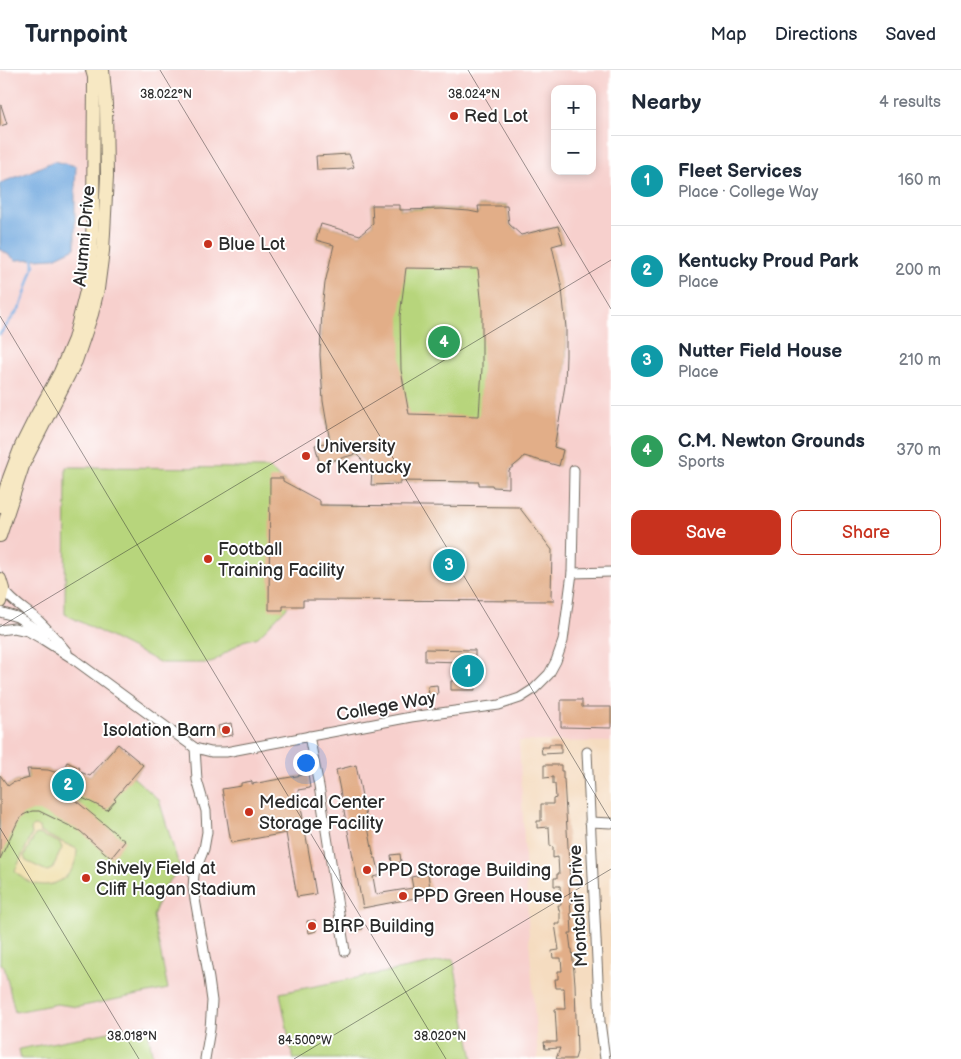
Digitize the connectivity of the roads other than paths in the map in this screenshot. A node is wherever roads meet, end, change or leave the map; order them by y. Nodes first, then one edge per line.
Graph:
1 (92, 70) edge
2 (104, 70) edge
3 (65, 374) junction
4 (574, 470) dead end
5 (0, 507) edge
6 (0, 536) edge
7 (611, 572) edge
8 (572, 573) junction
9 (1, 584) edge
10 (0, 602) edge
11 (0, 612) edge
12 (0, 630) edge
13 (66, 650) junction
14 (72, 658) junction
15 (309, 736) junction
16 (195, 748) junction
17 (587, 752) dead end
18 (590, 822) junction
19 (611, 823) edge
20 (345, 951) dead end
21 (205, 1059) edge
22 (605, 1059) edge

1 - 3 main road, Alumni Drive
2 - 3 main road, Alumni Drive
3 - 5 main road, Alumni Drive
3 - 6 main road, Alumni Drive
4 - 8 street, College Way
7 - 8 street
8 - 15 street, College Way
9 - 10 main road
9 - 13 street, College Way
11 - 13 street, College Way
12 - 14 street, College Way
13 - 14 street, College Way
14 - 16 street, College Way
15 - 16 street, College Way
15 - 20 street
16 - 21 street
17 - 18 street, Montclair Drive
18 - 19 street
18 - 22 street, Montclair Drive

